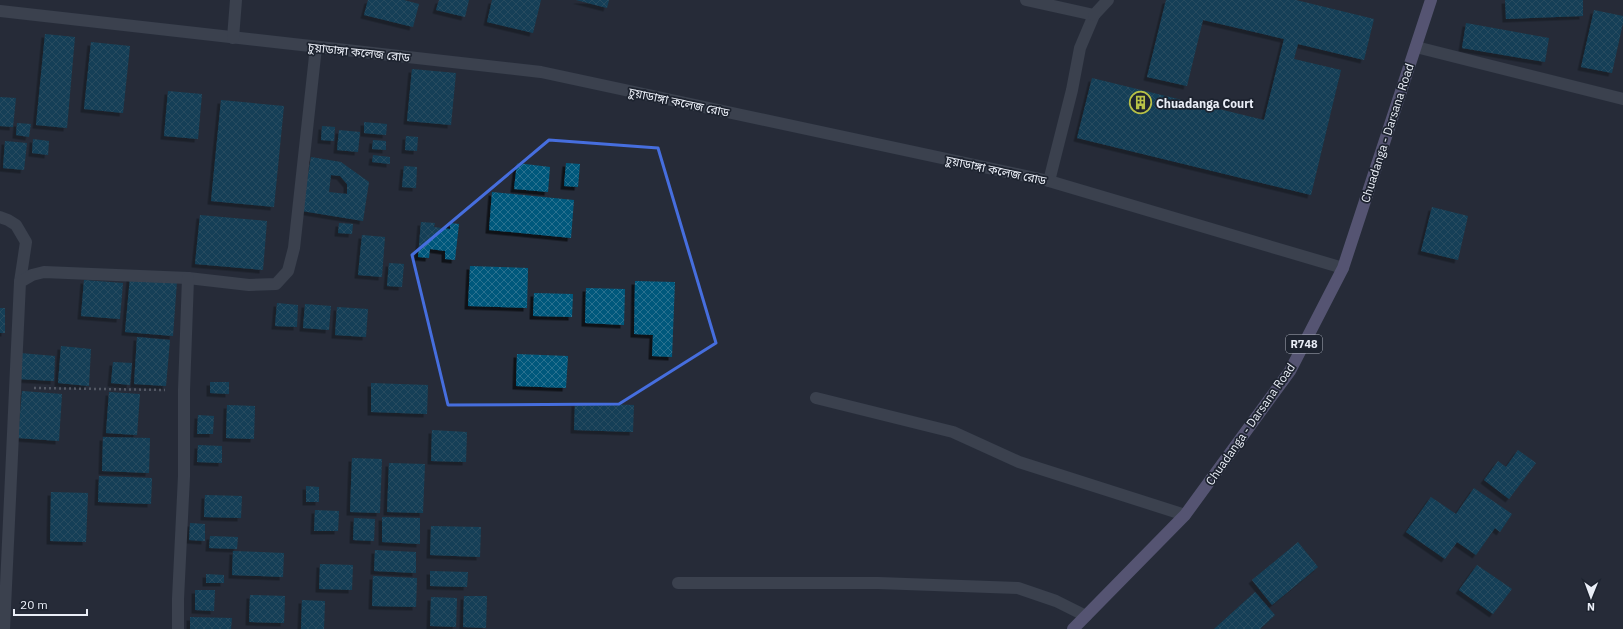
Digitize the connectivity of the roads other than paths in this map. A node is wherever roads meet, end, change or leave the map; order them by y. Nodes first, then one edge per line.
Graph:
1 (236, 0) edge
2 (1026, 0) edge
3 (1108, 0) edge
4 (1431, 0) edge
5 (0, 11) edge
6 (1094, 15) junction
7 (233, 38) junction
8 (1416, 46) junction
9 (316, 48) junction
10 (1623, 99) edge
11 (1049, 181) junction
12 (0, 218) edge
13 (1343, 268) junction
14 (188, 278) junction
15 (20, 282) junction
16 (816, 398) dead end
17 (1185, 515) junction
18 (678, 583) dead end
19 (1086, 616) junction
20 (4, 629) edge
21 (178, 629) edge
22 (1073, 629) edge

1 - 7 street
2 - 6 street
3 - 6 street
4 - 8 main road, Chuadanga - Darsana Road / R748
5 - 7 street, চুয়াডাঙ্গা কলেজ রোড
6 - 11 street
7 - 9 street, চুয়াডাঙ্গা কলেজ রোড
8 - 10 street
8 - 13 main road, Chuadanga - Darsana Road / R748
9 - 11 street, চুয়াডাঙ্গা কলেজ রোড
9 - 14 street
11 - 13 street, চুয়াডাঙ্গা কলেজ রোড
12 - 15 street
13 - 17 main road, Chuadanga - Darsana Road / R748
14 - 15 street
14 - 21 street
15 - 20 street
16 - 17 street
17 - 19 main road, Chuadanga - Darsana Road / R748
18 - 19 street
19 - 22 main road, Chuadanga - Darsana Road / R748

